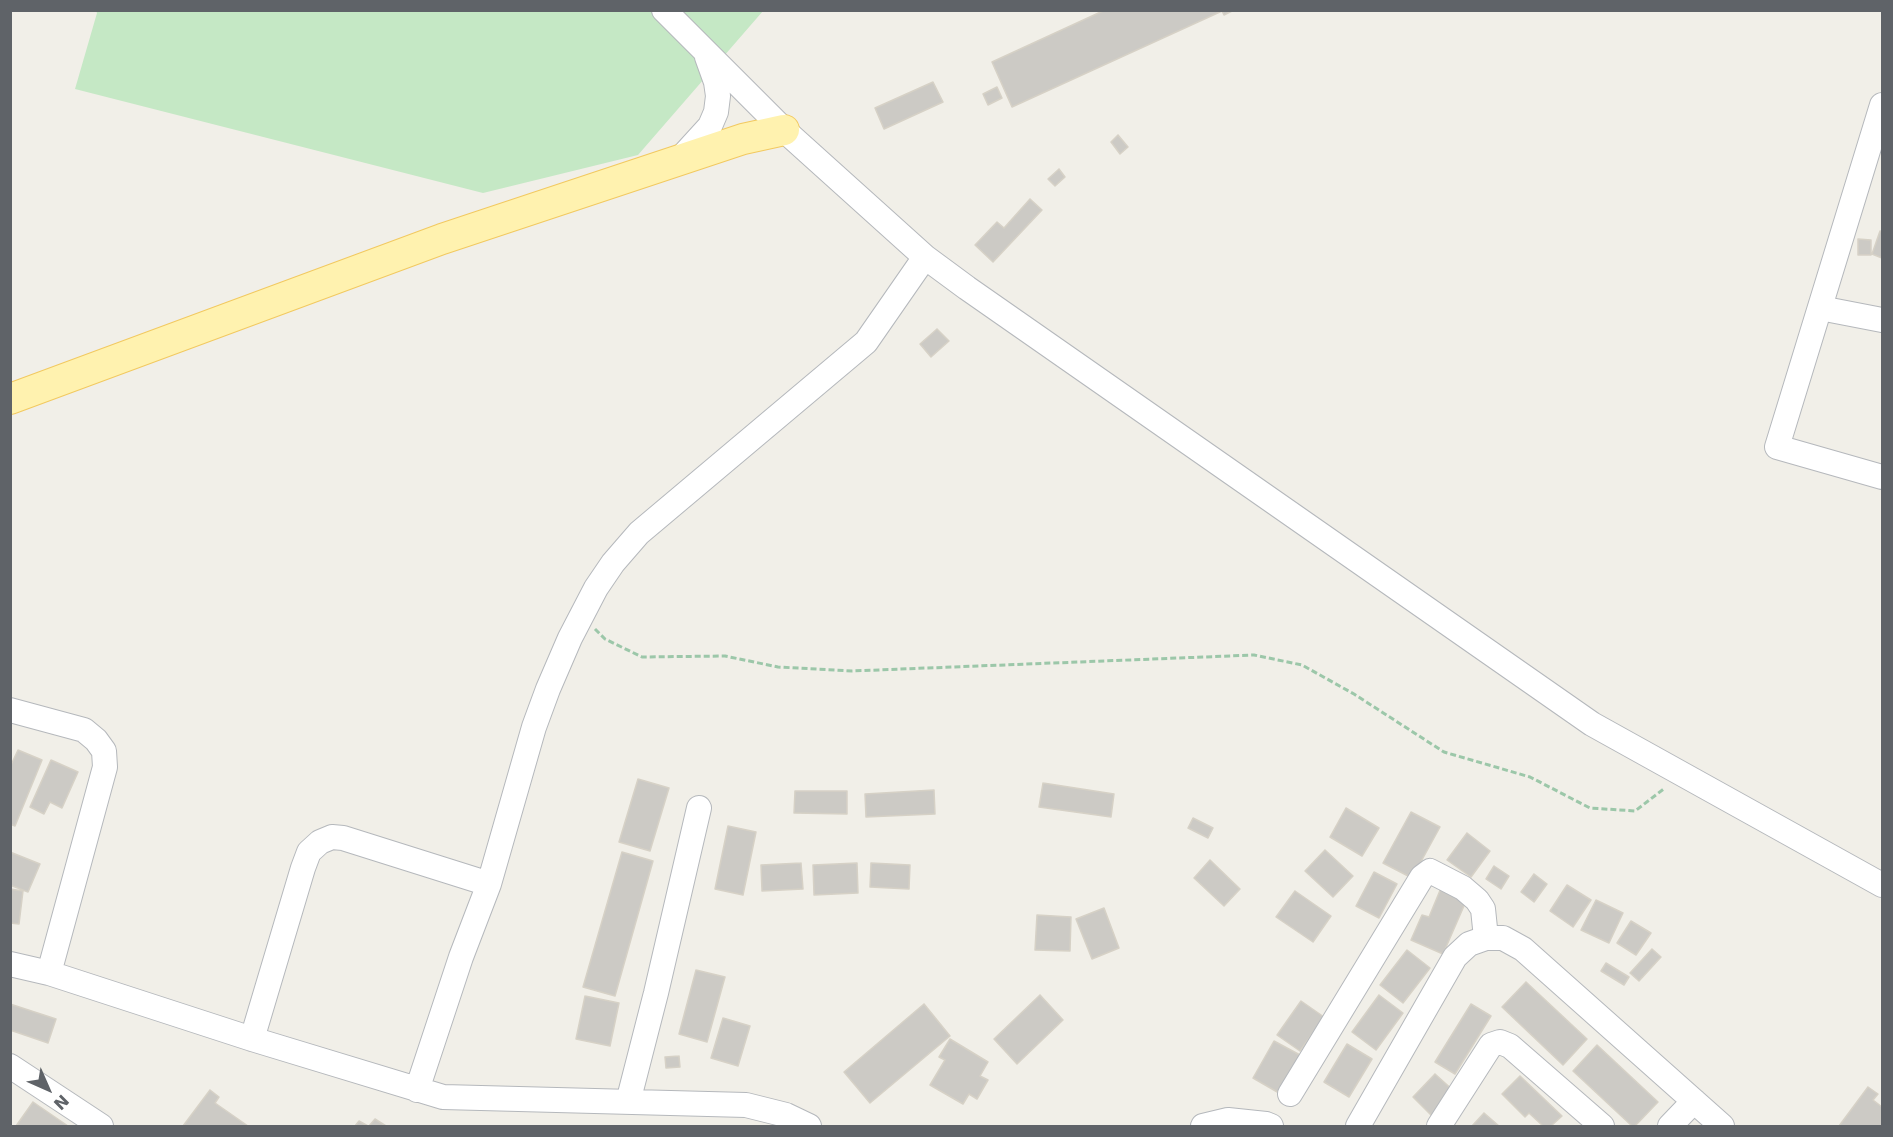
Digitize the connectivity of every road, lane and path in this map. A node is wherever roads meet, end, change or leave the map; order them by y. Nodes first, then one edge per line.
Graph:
1 (664, 10) edge
2 (707, 54) junction
3 (1882, 105) edge
4 (784, 130) junction
5 (679, 160) junction
6 (925, 257) junction
7 (1820, 308) junction
8 (1882, 320) edge
9 (10, 399) edge
10 (1882, 477) edge
11 (582, 615) junction
12 (10, 710) edge
13 (1684, 775) junction
14 (699, 808) dead end
15 (489, 884) junction
16 (1882, 885) edge
17 (1486, 938) junction
18 (10, 964) edge
19 (50, 973) junction
20 (252, 1039) junction
21 (10, 1066) edge
22 (417, 1090) junction
23 (1290, 1094) dead end
24 (1694, 1101) junction
25 (628, 1102) junction
26 (101, 1126) edge
27 (809, 1126) edge
28 (1203, 1126) edge
29 (1271, 1126) edge
30 (1359, 1126) edge
31 (1439, 1126) edge
32 (1602, 1126) edge
33 (1670, 1126) edge
34 (1722, 1126) edge

1 - 2 street
2 - 4 street
2 - 5 street
3 - 7 street
4 - 5 main road
4 - 6 street
5 - 9 main road
6 - 11 street
6 - 13 street
7 - 8 street
7 - 10 street
11 - 13 path
11 - 15 street
12 - 19 street
13 - 16 street
14 - 25 street
15 - 20 street
15 - 22 street
17 - 23 street
17 - 24 street
17 - 30 street
18 - 19 street
19 - 20 street
20 - 22 street
21 - 26 street
22 - 25 street
24 - 33 street
24 - 34 street
25 - 27 street
28 - 29 street
31 - 32 street

